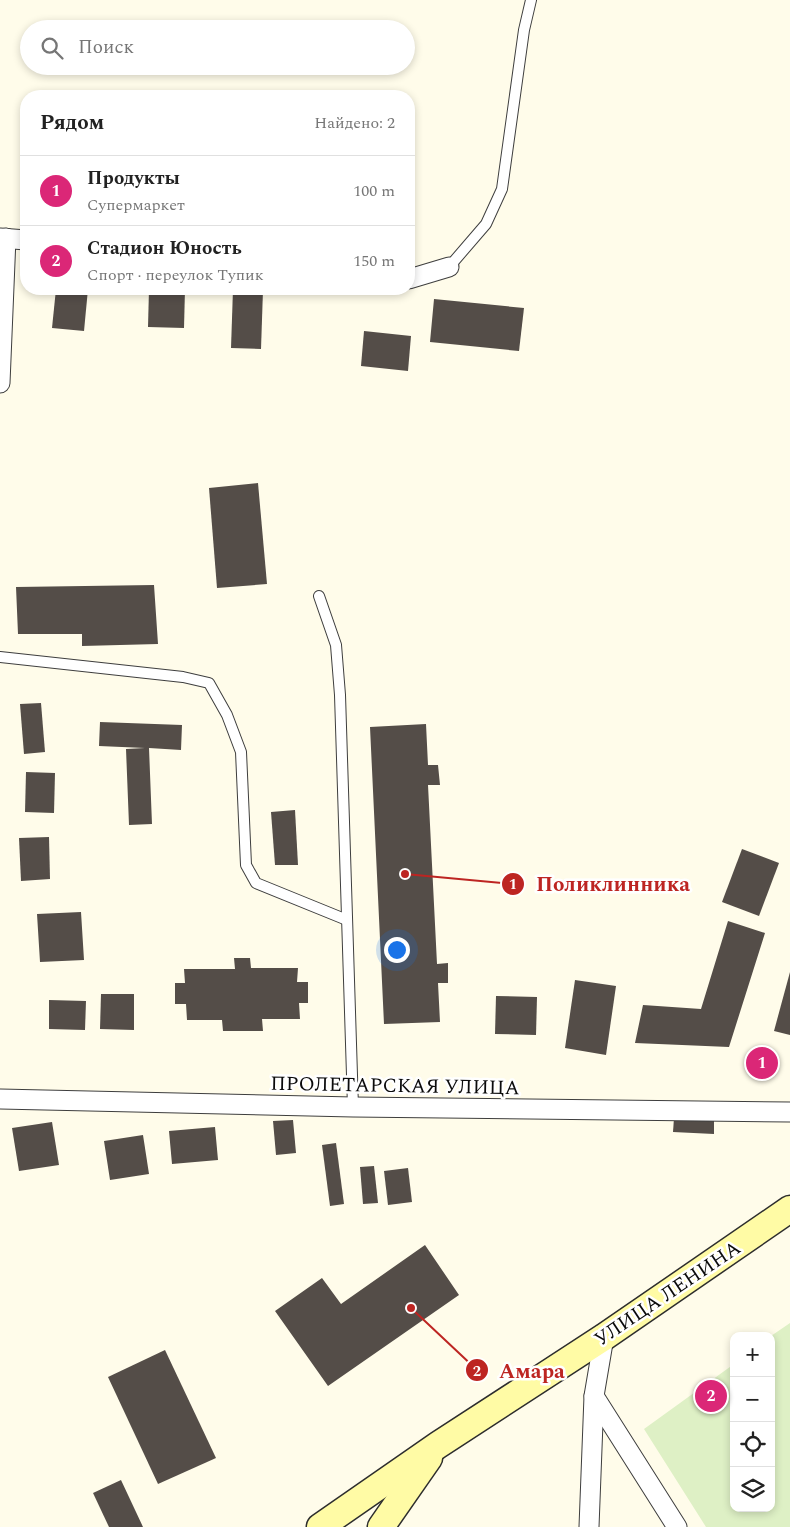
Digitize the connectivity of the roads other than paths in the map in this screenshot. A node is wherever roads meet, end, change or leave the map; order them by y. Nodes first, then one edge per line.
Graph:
1 (531, 0) edge
2 (3, 238) edge
3 (20, 239) edge
4 (449, 267) joint
5 (415, 277) edge
6 (0, 383) edge
7 (319, 596) dead end
8 (0, 657) edge
9 (347, 920) junction
10 (0, 1098) edge
11 (353, 1108) junction
12 (790, 1112) edge
13 (790, 1209) edge
14 (604, 1337) junction
15 (594, 1396) junction
16 (438, 1444) junction
17 (348, 1519) edge
18 (320, 1527) edge
19 (381, 1527) edge
20 (589, 1527) edge
21 (677, 1527) edge

1 - 4 lane
2 - 3 street
2 - 6 street
4 - 5 street
7 - 9 lane
8 - 9 lane
9 - 11 lane
10 - 11 street, ПРОЛЕТАРСКАЯ УЛИЦА
11 - 12 street, ПРОЛЕТАРСКАЯ УЛИЦА
13 - 14 main road, УЛИЦА ЛЕНИНА
14 - 15 street
14 - 16 main road, УЛИЦА ЛЕНИНА
15 - 20 street
15 - 21 street
16 - 17 main road, УЛИЦА ЛЕНИНА
16 - 19 main road
17 - 18 main road, УЛИЦА ЛЕНИНА

